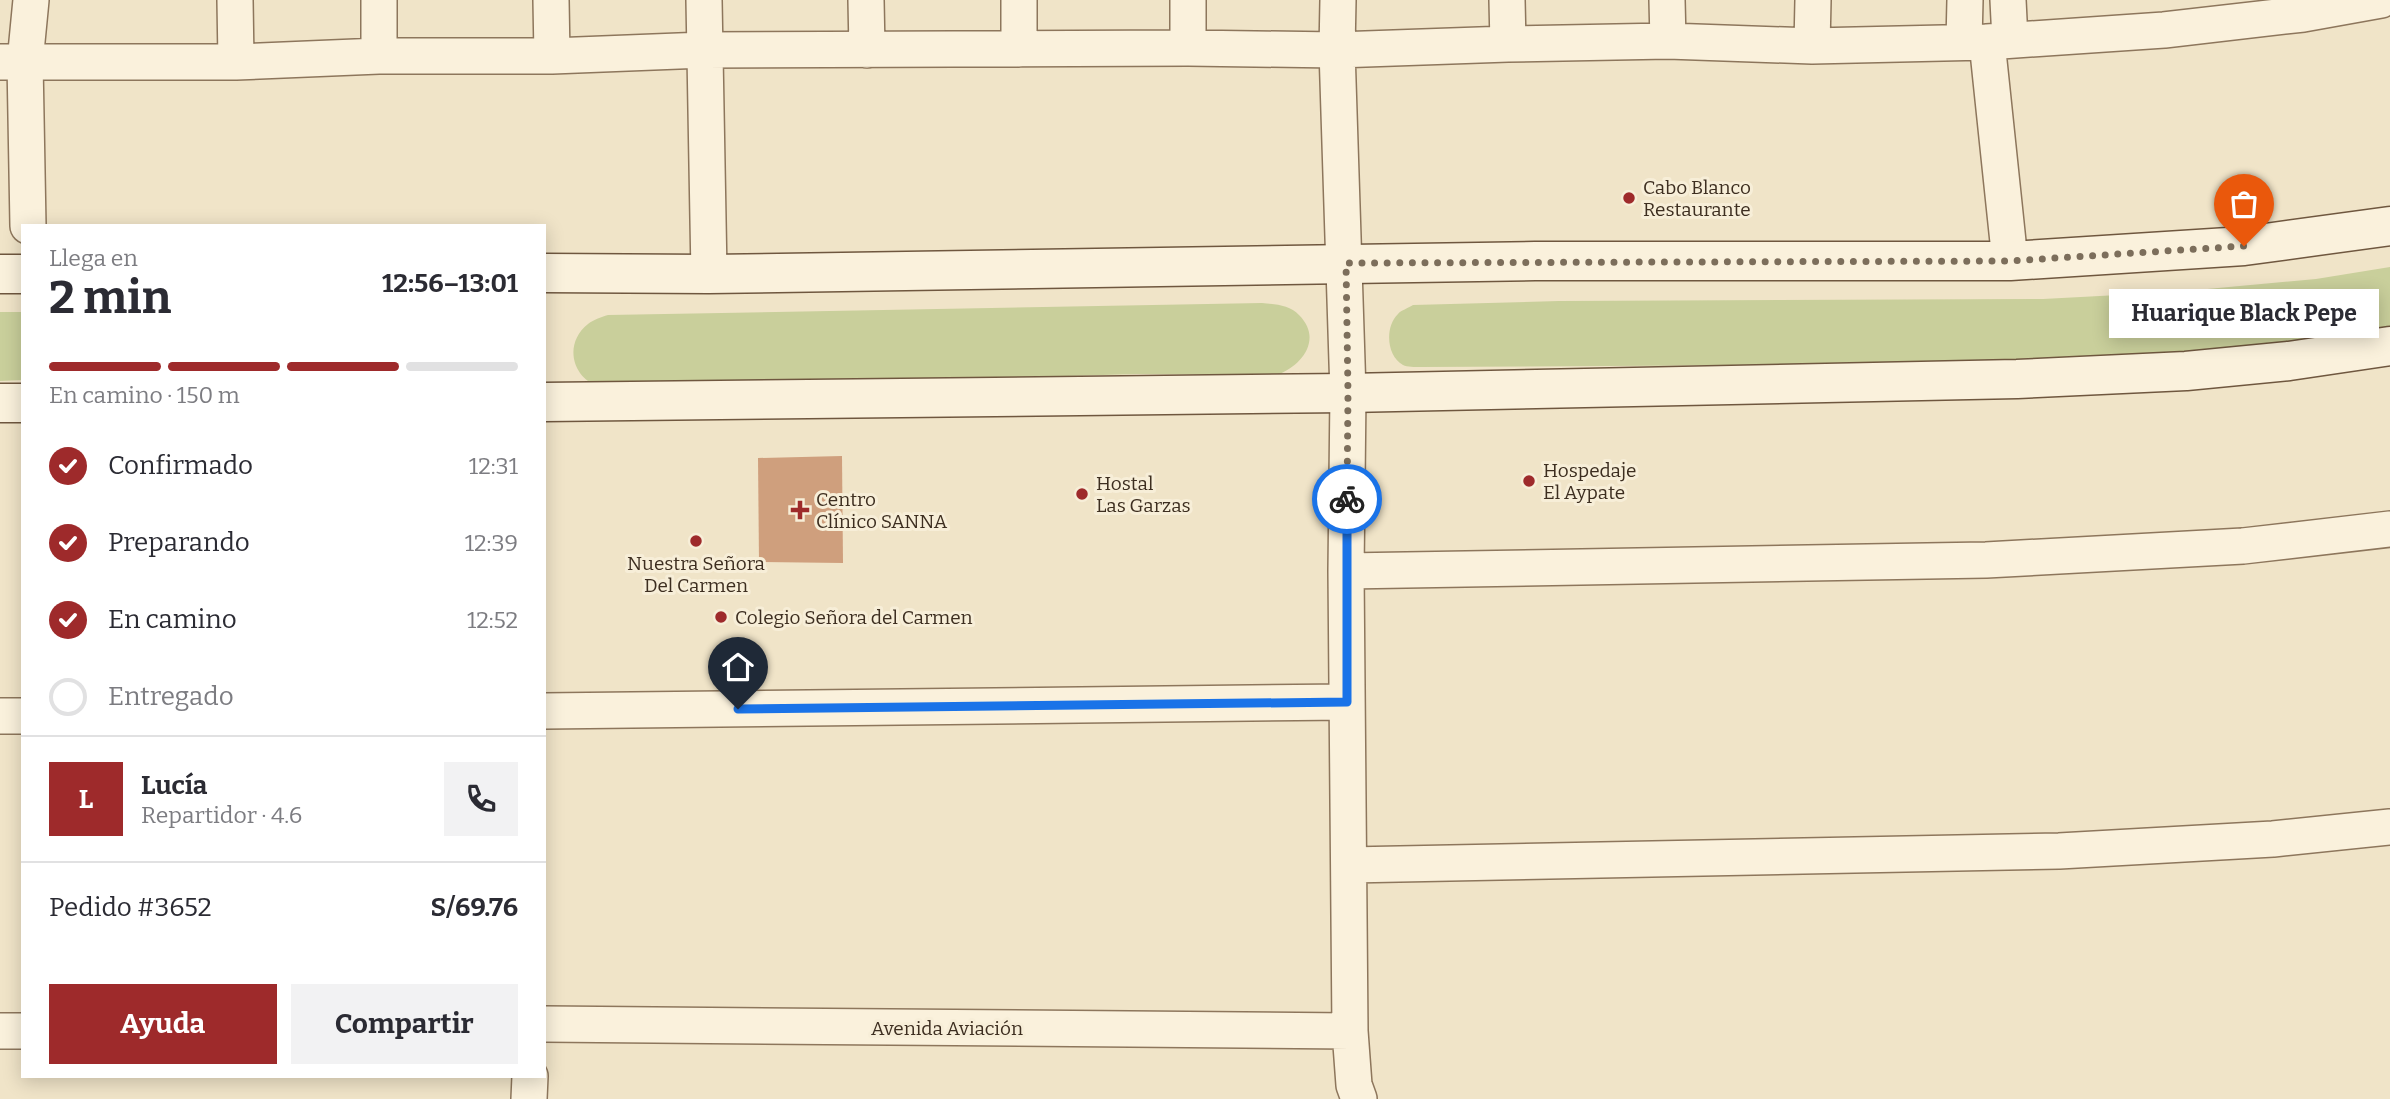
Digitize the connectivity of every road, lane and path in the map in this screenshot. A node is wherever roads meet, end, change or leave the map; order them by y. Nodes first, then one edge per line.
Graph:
1 (31, 0) edge
2 (235, 0) edge
3 (379, 0) edge
4 (551, 0) edge
5 (704, 0) edge
6 (866, 0) edge
7 (1019, 0) edge
8 (1188, 0) edge
9 (1338, 0) edge
10 (1507, 0) edge
11 (1667, 0) edge
12 (1813, 0) edge
13 (1965, 0) edge
14 (2008, 0) edge
15 (2381, 0) edge
16 (2303, 7) edge
17 (2163, 15) edge
18 (1668, 41) junction
19 (1987, 41) junction
20 (1508, 44) junction
21 (1812, 46) junction
22 (1188, 48) junction
23 (1019, 49) junction
24 (867, 50) junction
25 (1337, 50) junction
26 (704, 51) junction
27 (379, 56) junction
28 (552, 56) junction
29 (12, 62) edge
30 (236, 62) junction
31 (28, 224) edge
32 (2390, 226) edge
33 (2010, 261) junction
34 (1346, 263) junction
35 (546, 273) edge
36 (0, 274) edge
37 (21, 274) edge
38 (709, 274) junction
39 (2390, 346) edge
40 (1348, 393) junction
41 (546, 402) edge
42 (0, 403) edge
43 (21, 403) edge
44 (2390, 529) edge
45 (1346, 571) junction
46 (1347, 702) junction
47 (546, 711) edge
48 (0, 716) edge
49 (21, 716) edge
50 (2390, 827) edge
51 (1349, 864) junction
52 (546, 1024) edge
53 (0, 1031) edge
54 (21, 1031) edge
55 (1350, 1031) junction
56 (530, 1078) edge
57 (529, 1099) edge
58 (1359, 1099) edge

1 - 29 street
2 - 30 street
3 - 27 street
4 - 28 street
5 - 26 street
6 - 24 street
7 - 23 street
8 - 22 street
9 - 25 street
10 - 20 street
11 - 18 street
12 - 21 street
13 - 19 street
14 - 19 street
15 - 16 street
16 - 17 street
17 - 19 street
18 - 20 street
18 - 21 street
19 - 21 street
19 - 33 street
20 - 25 street
22 - 23 street
22 - 25 street
23 - 24 street
24 - 26 street
25 - 34 street
26 - 28 street
26 - 38 street
27 - 28 street
27 - 30 street
29 - 30 street
29 - 31 street
32 - 33 main road
33 - 34 main road
34 - 38 main road
34 - 40 street
35 - 38 main road
36 - 37 main road
39 - 40 main road
40 - 41 main road
40 - 45 street
42 - 43 main road
44 - 45 street
45 - 46 street
46 - 47 street
46 - 51 street
48 - 49 street
50 - 51 street
51 - 55 street
52 - 55 street, Avenida Aviación
53 - 54 street
55 - 58 street
56 - 57 street

